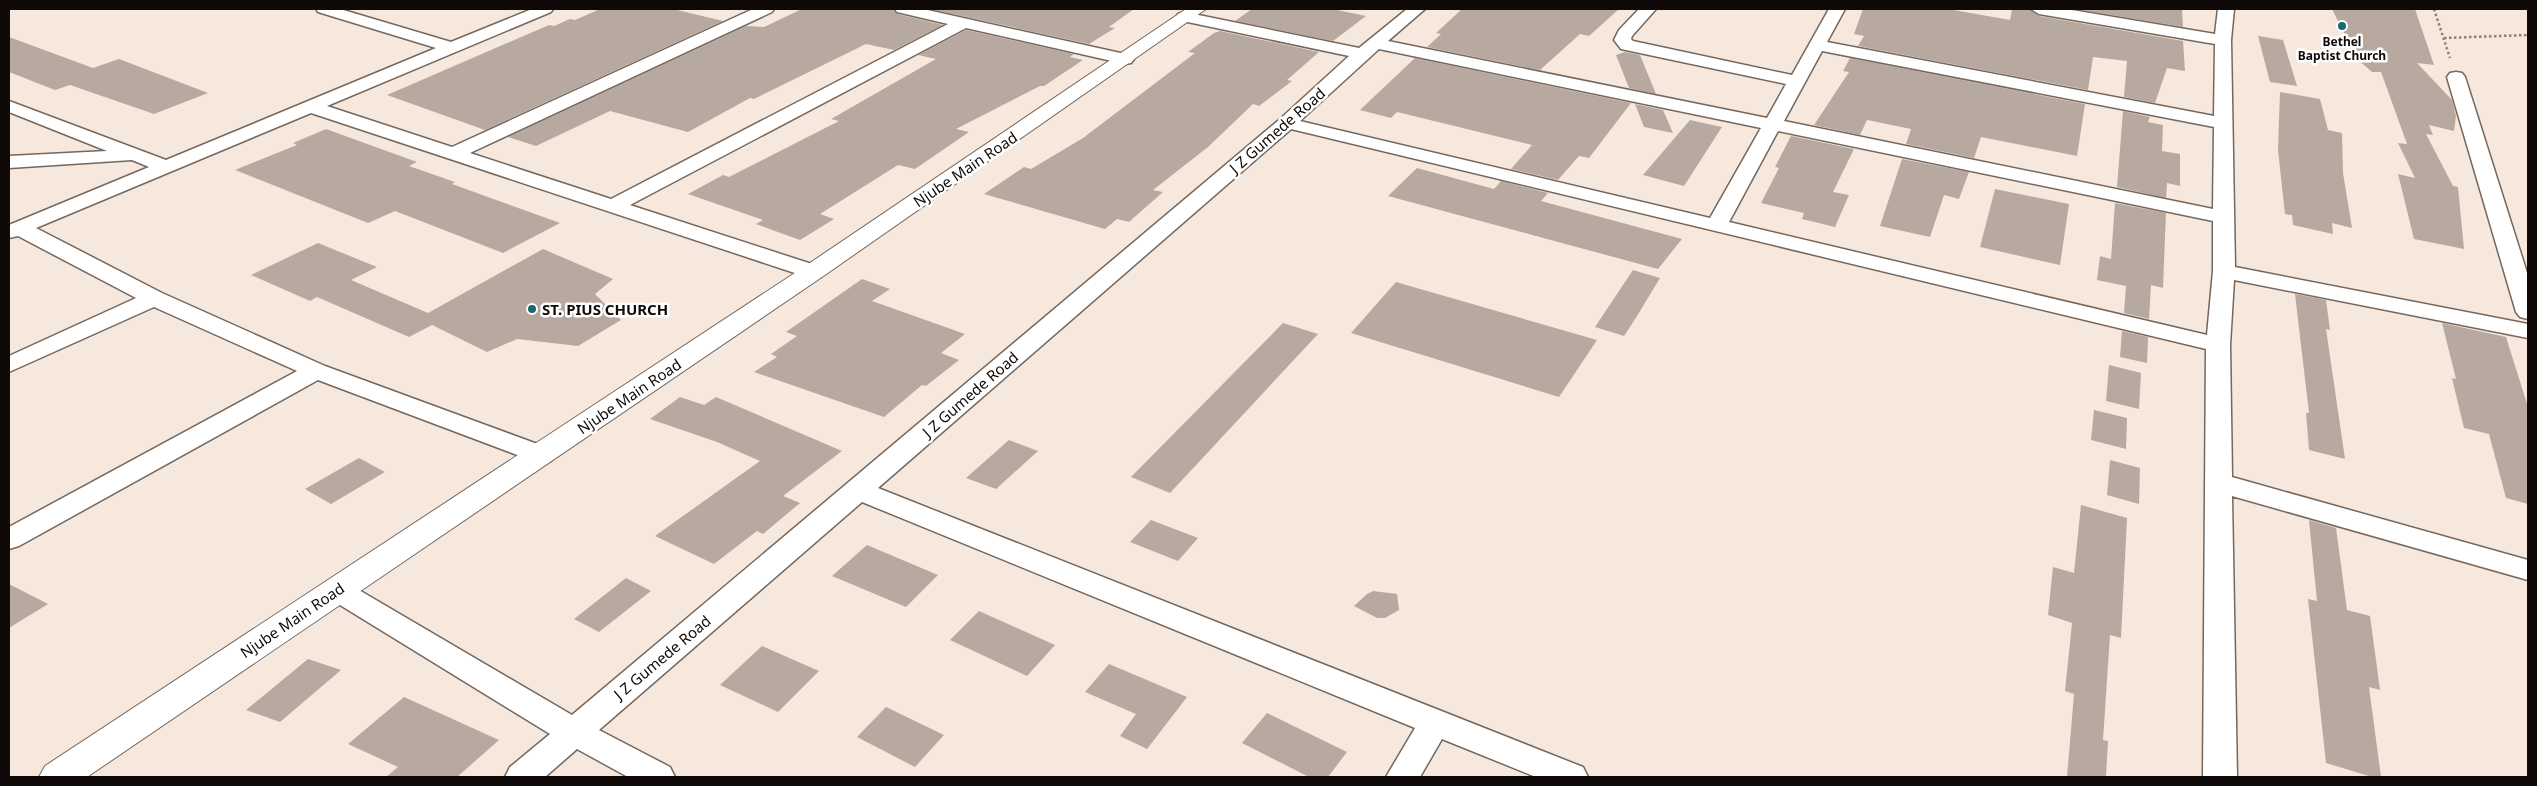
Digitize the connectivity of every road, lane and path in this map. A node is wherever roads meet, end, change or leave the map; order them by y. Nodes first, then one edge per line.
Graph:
1 (324, 9) edge
2 (545, 9) edge
3 (766, 9) edge
4 (903, 9) edge
5 (1417, 9) edge
6 (1648, 9) edge
7 (1837, 9) edge
8 (2039, 9) edge
9 (2226, 9) edge
10 (2434, 9) edge
11 (936, 12) edge
12 (1190, 13) edge
13 (961, 24) junction
14 (2528, 35) edge
15 (2444, 38) junction
16 (2223, 40) junction
17 (1818, 45) junction
18 (449, 47) junction
19 (1368, 49) junction
20 (1125, 59) junction
21 (2456, 77) joint
22 (1798, 80) junction
23 (9, 106) edge
24 (311, 107) junction
25 (1287, 123) junction
26 (2224, 123) junction
27 (1772, 124) junction
28 (452, 154) junction
29 (138, 156) junction
30 (9, 162) edge
31 (164, 166) junction
32 (611, 208) junction
33 (2222, 217) junction
34 (1716, 226) junction
35 (14, 230) edge
36 (2224, 271) junction
37 (813, 272) junction
38 (154, 298) junction
39 (2528, 312) edge
40 (2528, 331) edge
41 (2218, 345) junction
42 (9, 365) edge
43 (316, 371) junction
44 (542, 455) junction
45 (2220, 482) junction
46 (858, 490) junction
47 (9, 539) edge
48 (2528, 570) edge
49 (337, 590) junction
50 (1435, 722) junction
51 (574, 732) junction
52 (58, 777) edge
53 (522, 777) edge
54 (658, 777) edge
55 (1403, 777) edge
56 (1571, 777) edge
57 (2220, 777) edge

1 - 18 street
2 - 18 street
3 - 28 street
4 - 11 street
5 - 19 street, J Z Gumede Road
6 - 22 street
7 - 17 street
8 - 16 street
9 - 16 street
10 - 15 path
11 - 13 street
12 - 19 street
12 - 20 street, Njube Main Road
13 - 20 street
13 - 32 street
14 - 15 path
15 - 21 path
16 - 26 street
17 - 22 street
17 - 26 street
18 - 24 street
19 - 25 street, J Z Gumede Road
19 - 27 street
20 - 37 street, Njube Main Road
21 - 39 street
22 - 27 street
23 - 29 street
24 - 28 street
24 - 31 street
25 - 34 street
25 - 46 street, J Z Gumede Road
26 - 33 street
27 - 33 street
27 - 34 street
28 - 32 street
29 - 30 street
29 - 31 street
31 - 35 street
32 - 37 street
33 - 36 street
34 - 41 street
35 - 38 street
36 - 40 street
36 - 41 street
37 - 44 street, Njube Main Road
38 - 42 street
38 - 43 street
41 - 45 street
43 - 44 street
43 - 47 street
44 - 49 street, Njube Main Road
45 - 48 street
45 - 57 street
46 - 50 street
46 - 51 street, J Z Gumede Road
49 - 51 street
49 - 52 street, Njube Main Road
50 - 55 street
50 - 56 street
51 - 53 street, J Z Gumede Road
51 - 54 street

